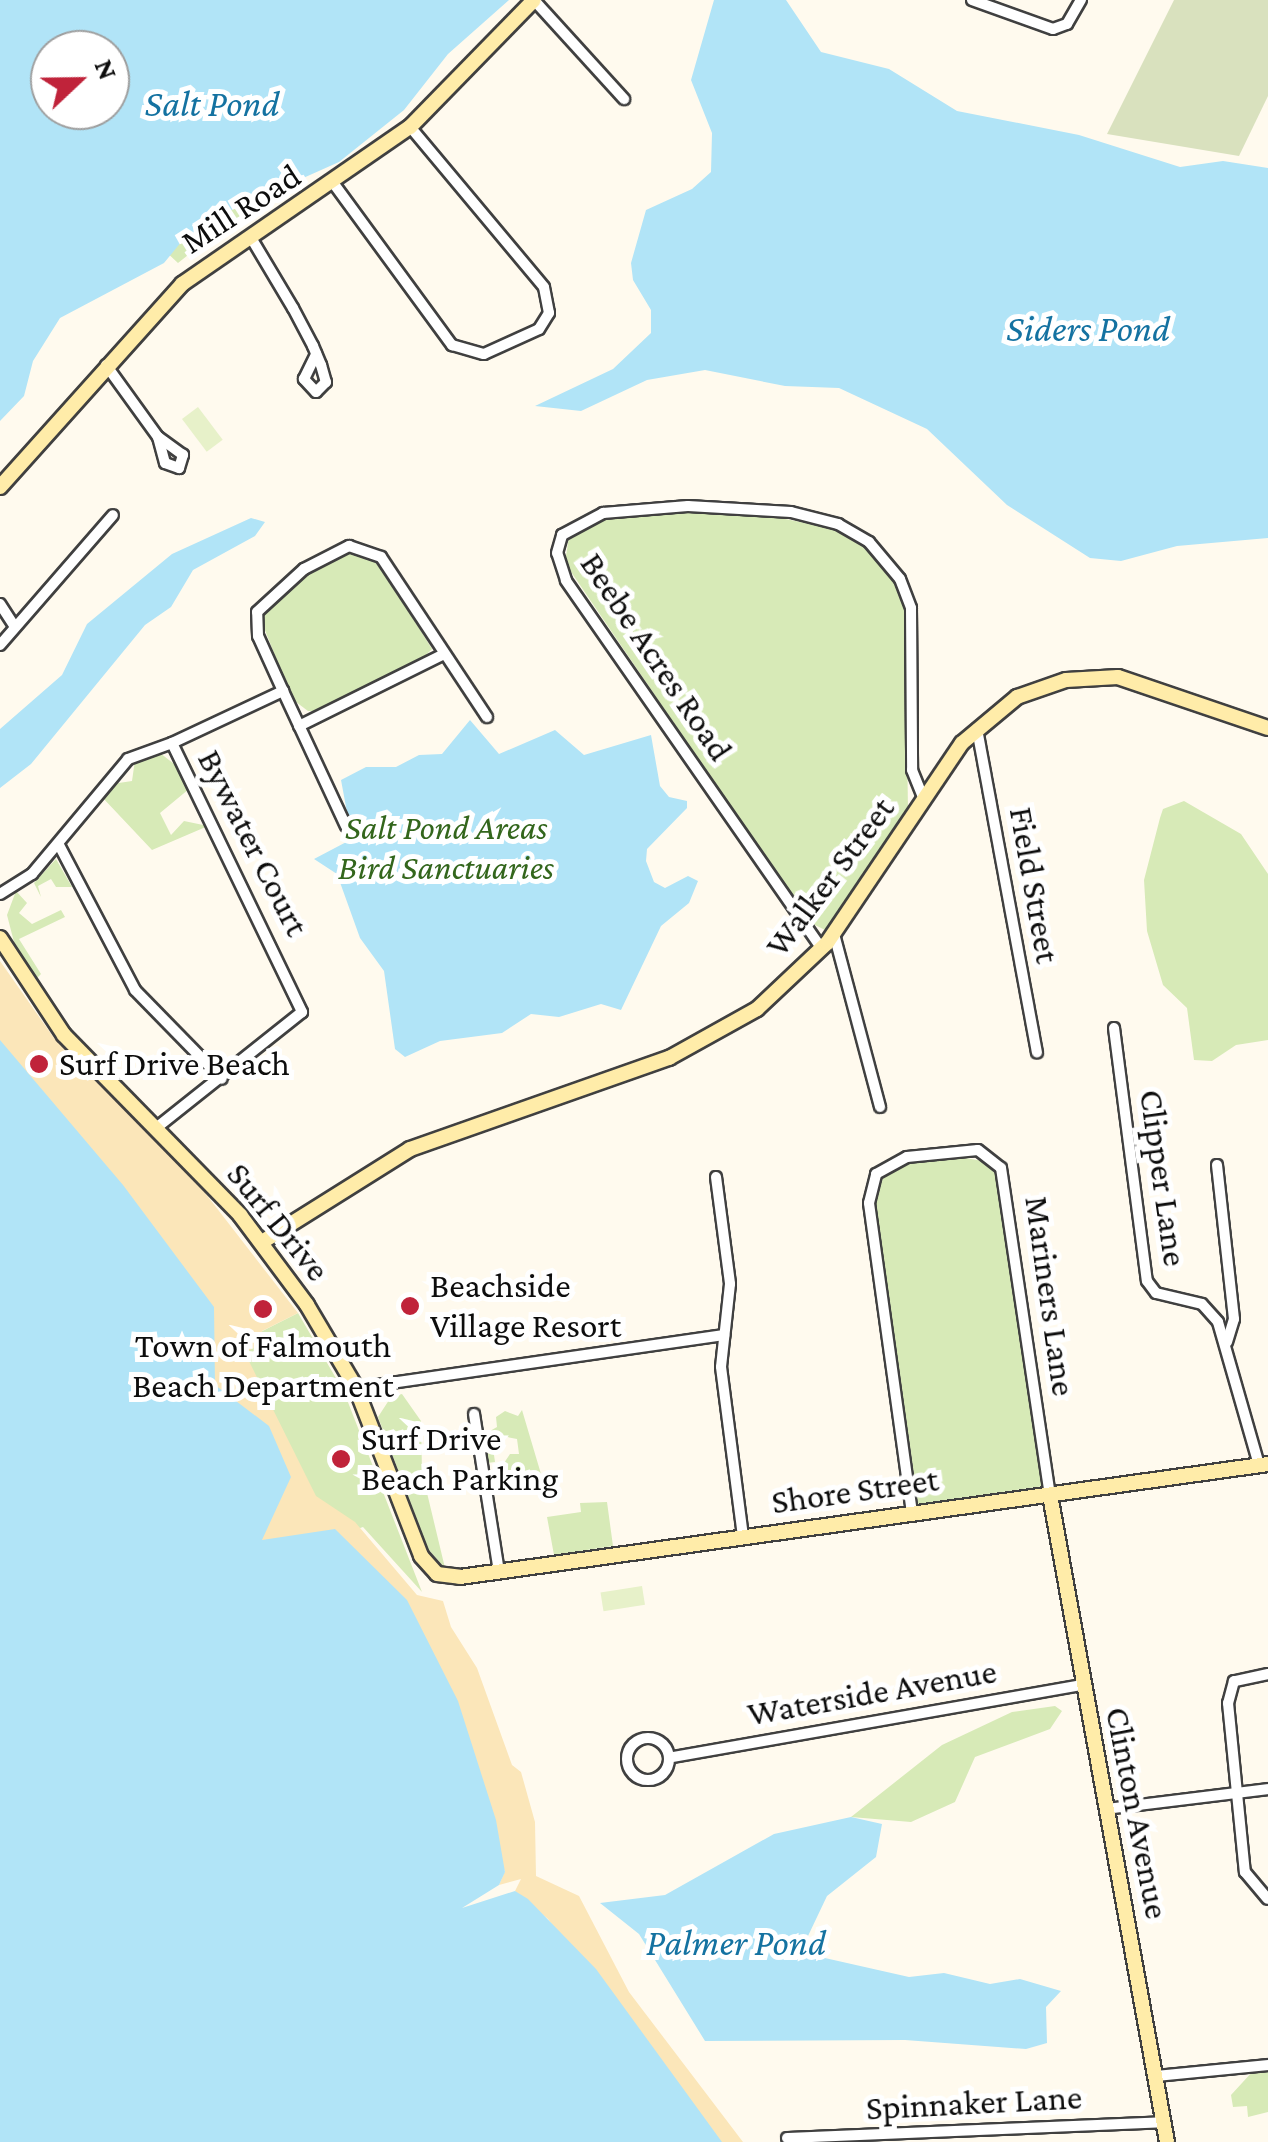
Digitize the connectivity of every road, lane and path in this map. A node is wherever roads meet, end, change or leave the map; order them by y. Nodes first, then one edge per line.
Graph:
1 (534, 0) edge
2 (972, 0) edge
3 (1081, 0) edge
4 (624, 99) dead end
5 (410, 127) junction
6 (334, 184) junction
7 (250, 236) junction
8 (316, 354) dead end
9 (106, 366) junction
10 (158, 437) dead end
11 (0, 487) edge
12 (113, 515) dead end
13 (0, 604) edge
14 (15, 627) junction
15 (0, 646) edge
16 (444, 654) junction
17 (283, 691) junction
18 (487, 717) dead end
19 (299, 726) junction
20 (976, 728) junction
21 (1268, 728) edge
22 (172, 744) junction
23 (924, 800) junction
24 (346, 826) dead end
25 (59, 845) junction
26 (0, 894) edge
27 (834, 934) junction
28 (0, 938) edge
29 (822, 949) junction
30 (1114, 1028) dead end
31 (1037, 1052) dead end
32 (222, 1079) junction
33 (880, 1107) dead end
34 (156, 1128) junction
35 (1218, 1165) dead end
36 (716, 1176) dead end
37 (262, 1242) junction
38 (724, 1335) junction
39 (1227, 1344) junction
40 (356, 1388) junction
41 (474, 1414) dead end
42 (1264, 1464) edge
43 (1050, 1495) junction
44 (912, 1513) junction
45 (743, 1538) junction
46 (499, 1571) junction
47 (450, 1577) joint
48 (1268, 1674) edge
49 (1082, 1685) junction
50 (673, 1758) junction
51 (1268, 1789) edge
52 (1240, 1793) junction
53 (1106, 1809) junction
54 (1268, 1899) edge
55 (1268, 2064) edge
56 (1156, 2076) junction
57 (1164, 2122) junction
58 (991, 2136) edge
59 (787, 2138) dead end
60 (1167, 2142) edge

1 - 4 street
1 - 5 street, Mill Road
2 - 3 street
5 - 6 street, Mill Road
5 - 6 street
6 - 7 street, Mill Road
7 - 8 street
7 - 9 street, Mill Road
9 - 10 street
9 - 11 street, Mill Road
12 - 14 street
13 - 14 street
14 - 15 street
16 - 17 street
16 - 18 street
16 - 19 street
17 - 19 street
17 - 22 street
19 - 24 street
20 - 21 street, Walker Street
20 - 23 street, Walker Street
20 - 31 street, Field Street
22 - 25 street, Bywater Court
22 - 32 street, Bywater Court
23 - 27 street, Walker Street
23 - 29 street, Beebe Acres Road
25 - 26 street, Bywater Court
25 - 32 street
27 - 29 street, Walker Street
27 - 33 street
28 - 34 street, Surf Drive
29 - 37 street, Walker Street
30 - 39 street, Clipper Lane
32 - 34 street, Bywater Court
34 - 37 street, Surf Drive
35 - 39 street
36 - 38 street
37 - 40 street, Surf Drive
38 - 40 street
38 - 45 street
39 - 42 street, Clipper Lane
40 - 47 street, Surf Drive
41 - 46 street
42 - 43 street, Shore Street
43 - 44 street, Shore Street
43 - 44 street, Mariners Lane
43 - 49 street, Clinton Avenue
44 - 45 street, Shore Street
45 - 46 street, Shore Street
46 - 47 street, Shore Street
48 - 52 street
49 - 50 street, Waterside Avenue
49 - 53 street, Clinton Avenue
50 - 50 street, Waterside Avenue
51 - 52 street
52 - 53 street
52 - 54 street
53 - 56 street, Clinton Avenue
55 - 56 street
56 - 57 street, Clinton Avenue
57 - 58 street, Spinnaker Lane
57 - 60 street, Clinton Avenue
58 - 59 street, Spinnaker Lane

